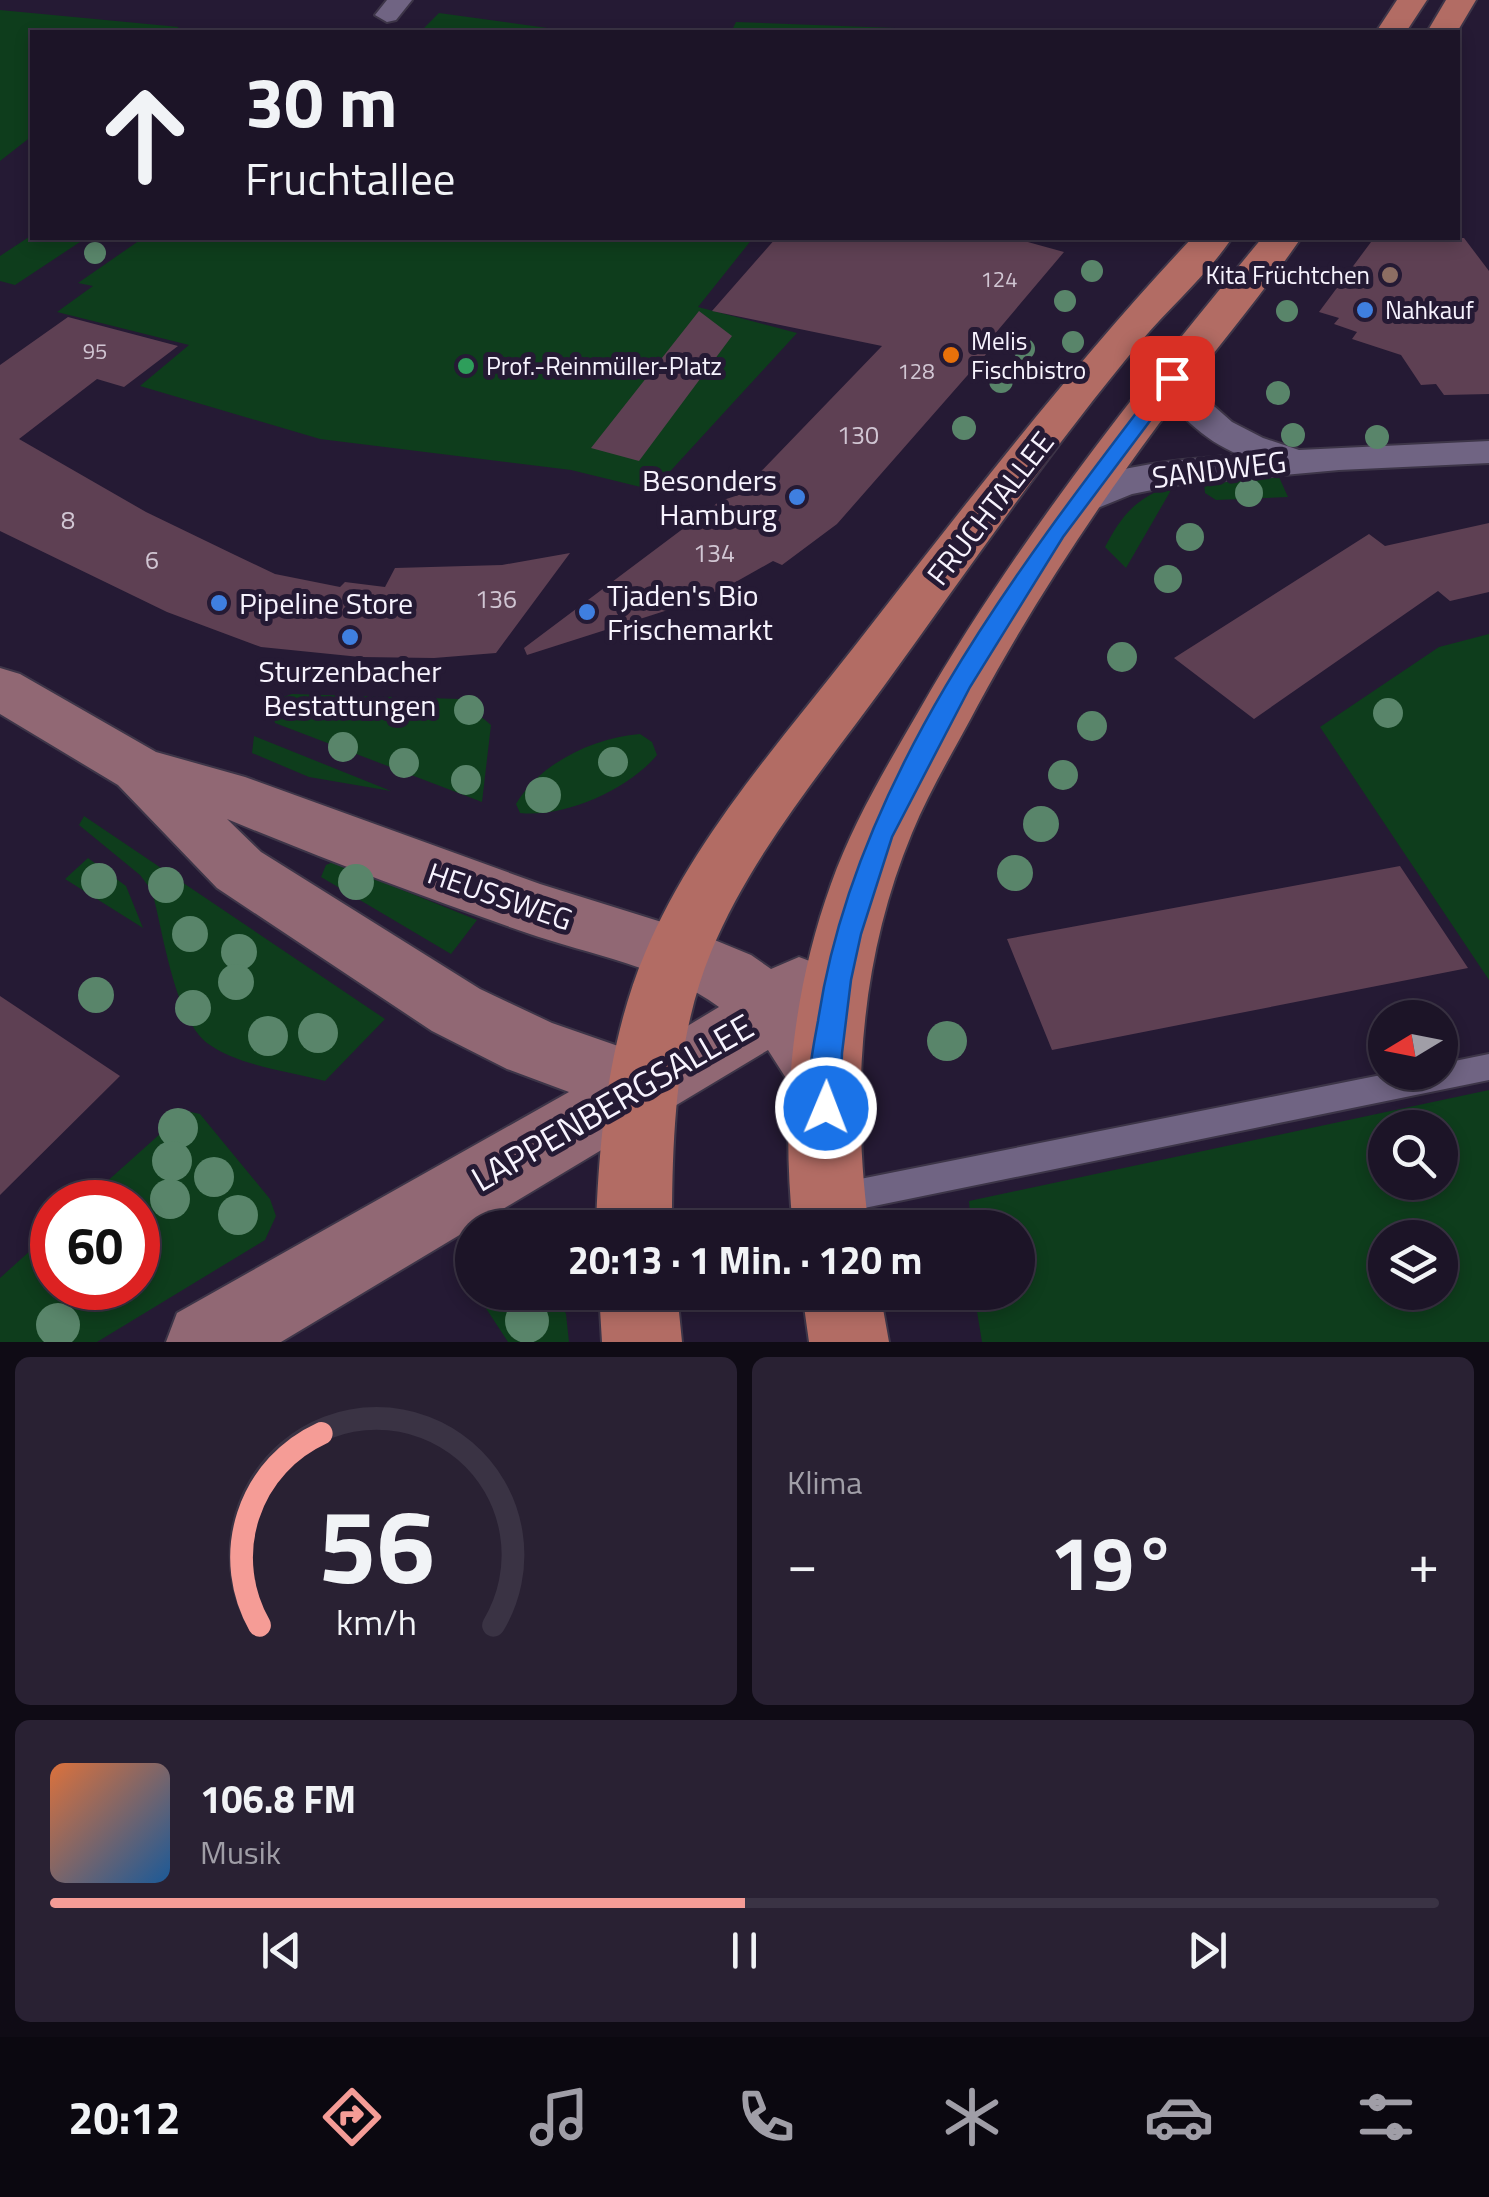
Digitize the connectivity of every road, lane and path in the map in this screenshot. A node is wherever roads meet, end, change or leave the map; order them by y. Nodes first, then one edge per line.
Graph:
1 (1412, 0) edge
2 (1461, 0) edge
3 (1392, 30) edge
4 (1443, 30) edge
5 (1211, 240) edge
6 (1280, 240) edge
7 (1172, 378) junction
8 (1489, 452) edge
9 (1306, 458) junction
10 (1078, 504) junction
11 (0, 688) edge
12 (138, 769) junction
13 (847, 934) junction
14 (677, 954) junction
15 (774, 1008) junction
16 (1489, 1067) edge
17 (825, 1077) junction
18 (644, 1087) junction
19 (634, 1210) edge
20 (829, 1210) edge
21 (847, 1210) edge
22 (639, 1310) edge
23 (844, 1310) edge
24 (206, 1342) edge
25 (642, 1342) edge
26 (849, 1342) edge

1 - 3 main road
2 - 4 main road
5 - 14 main road, FRUCHTALLEE
6 - 7 main road
7 - 9 street, SANDWEG
7 - 10 main road
8 - 9 street, SANDWEG
9 - 10 street, SANDWEG
10 - 13 main road
11 - 12 street, HEUSSWEG
12 - 14 street, HEUSSWEG
12 - 18 street, HEUSSWEG
13 - 15 street, LAPPENBERGSALLEE
13 - 17 main road
14 - 15 street, HEUSSWEG
14 - 18 main road, FRUCHTALLEE
15 - 17 street, HEUSSWEG
15 - 18 street, LAPPENBERGSALLEE
16 - 21 lane
17 - 20 main road
18 - 19 main road, FRUCHTALLEE
18 - 24 street, LAPPENBERGSALLEE
22 - 25 main road
23 - 26 main road

